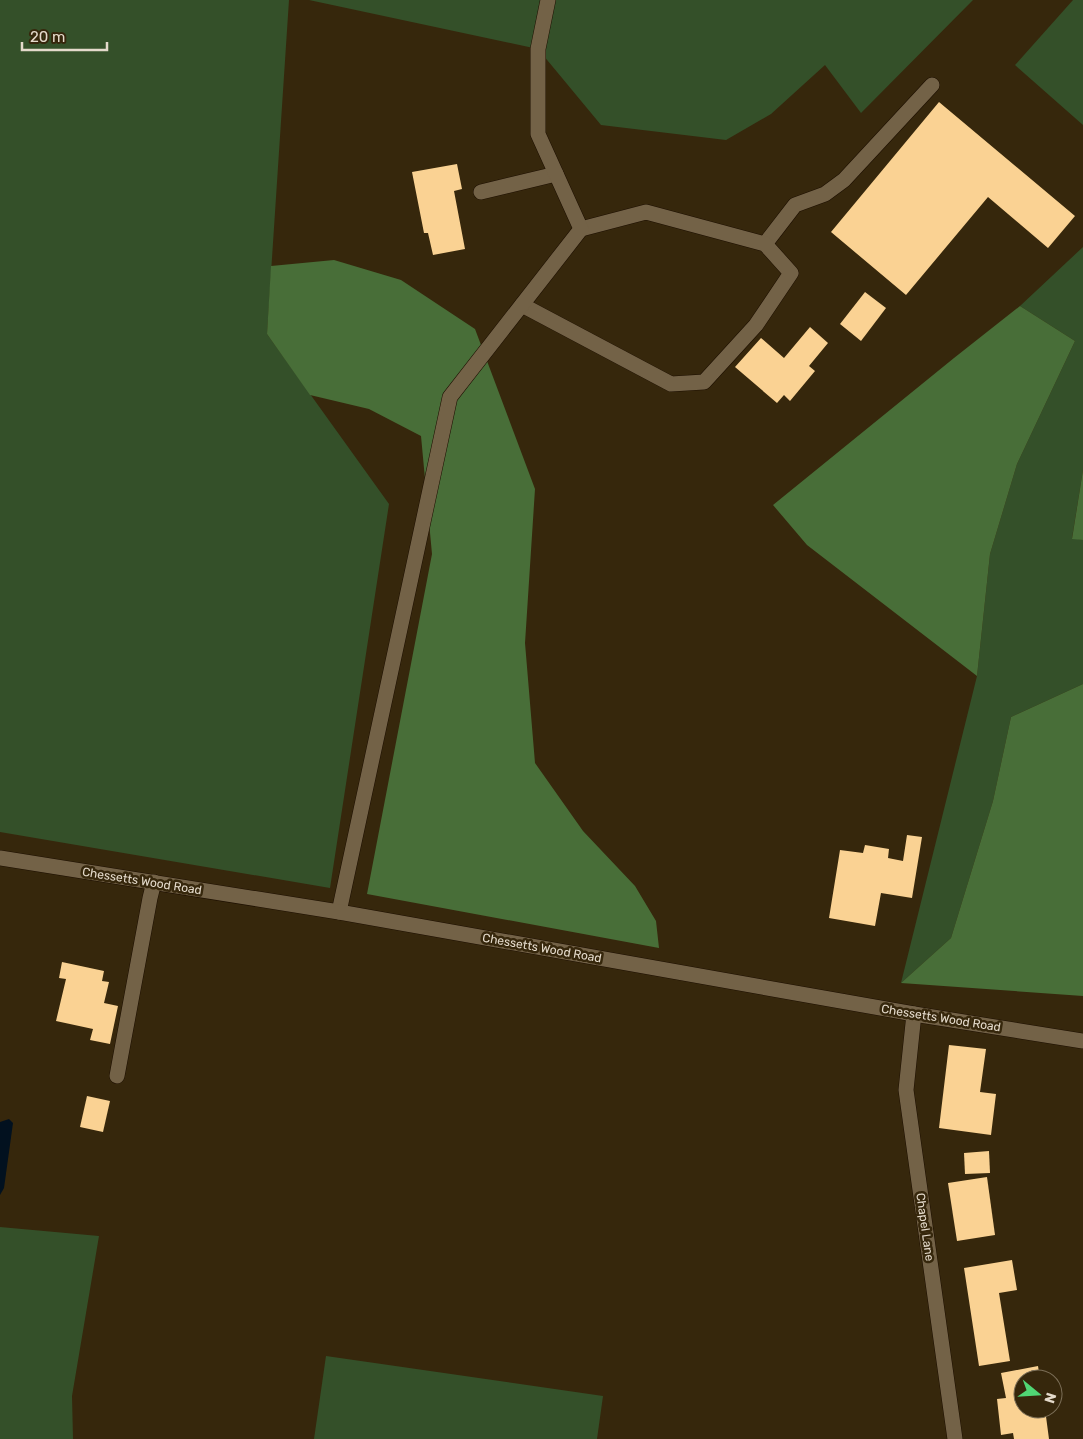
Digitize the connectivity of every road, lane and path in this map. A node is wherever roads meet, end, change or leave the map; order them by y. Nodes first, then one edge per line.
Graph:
1 (548, 0) edge
2 (932, 85) dead end
3 (556, 174) junction
4 (482, 192) dead end
5 (581, 230) junction
6 (765, 244) junction
7 (522, 305) junction
8 (0, 858) edge
9 (154, 882) junction
10 (339, 912) junction
11 (914, 1014) junction
12 (1083, 1041) edge
13 (117, 1076) dead end
14 (955, 1439) edge

1 - 3 street
2 - 6 street
3 - 4 street
3 - 5 street
5 - 6 street
5 - 7 street
6 - 7 street
7 - 10 street
8 - 9 street, Chessetts Wood Road
9 - 10 street, Chessetts Wood Road
9 - 13 street
10 - 11 street, Chessetts Wood Road
11 - 12 street, Chessetts Wood Road
11 - 14 street, Chapel Lane

